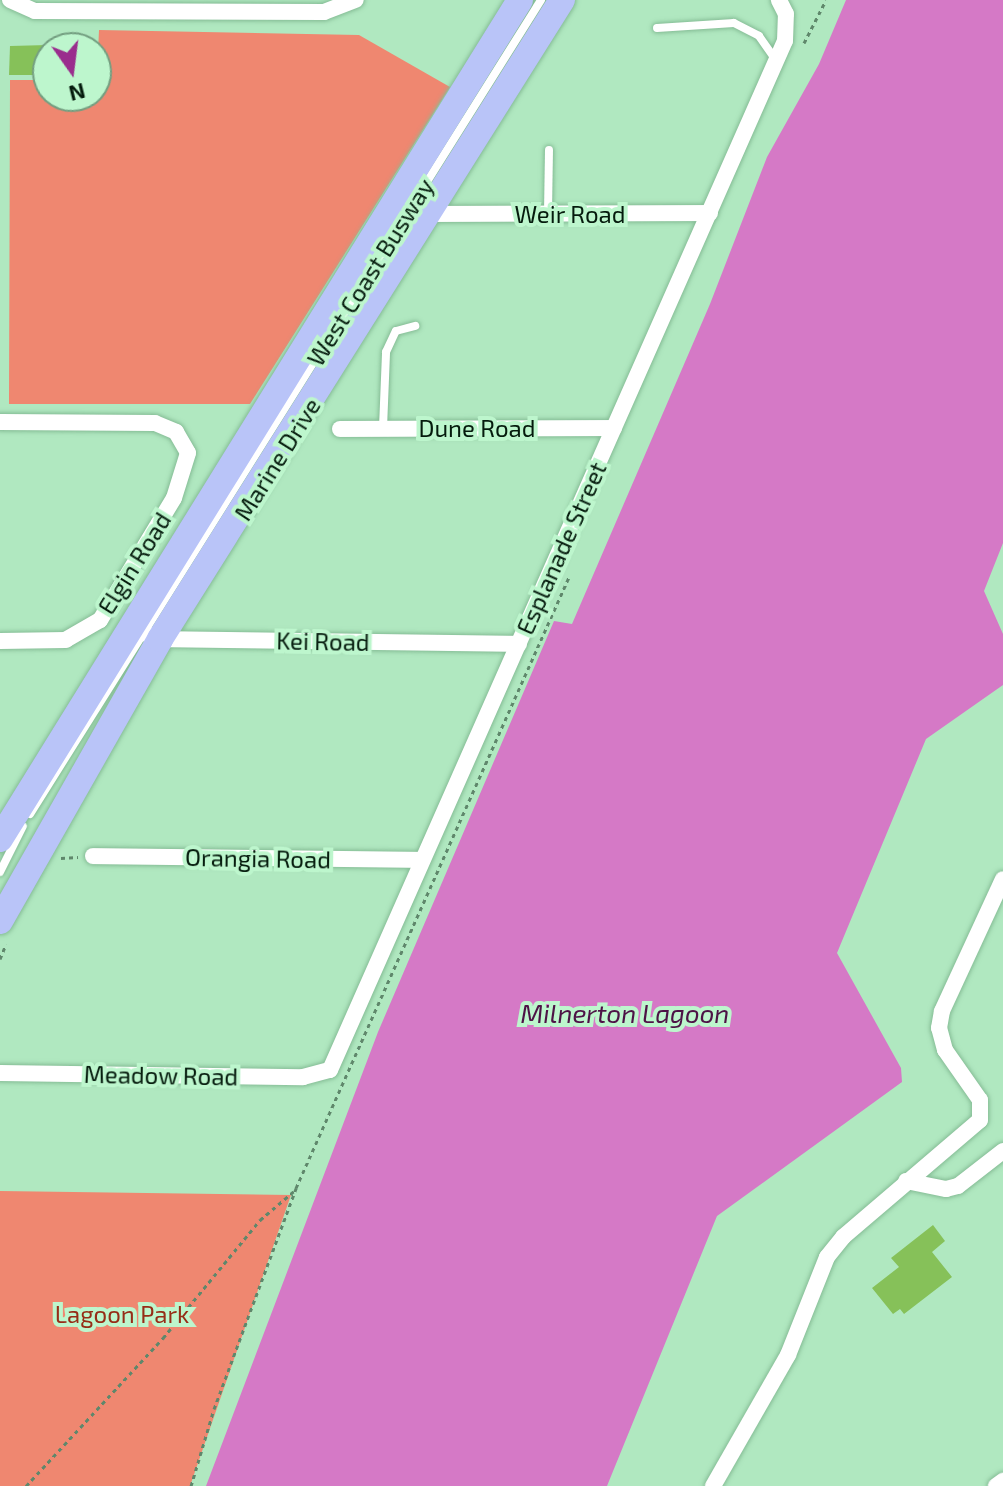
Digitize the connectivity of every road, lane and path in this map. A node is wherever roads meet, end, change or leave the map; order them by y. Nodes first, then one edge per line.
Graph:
1 (10, 0) edge
2 (356, 0) edge
3 (520, 0) edge
4 (541, 0) edge
5 (562, 0) edge
6 (782, 7) edge
7 (657, 28) dead end
8 (777, 60) junction
9 (549, 150) dead end
10 (710, 213) junction
11 (431, 214) junction
12 (548, 214) junction
13 (415, 326) dead end
14 (0, 422) edge
15 (383, 428) junction
16 (614, 428) junction
17 (340, 429) dead end
18 (145, 634) junction
19 (0, 641) edge
20 (519, 644) junction
21 (0, 839) edge
22 (93, 856) joint
23 (47, 859) dead end
24 (422, 860) junction
25 (0, 872) edge
26 (1003, 879) edge
27 (0, 921) edge
28 (0, 1073) edge
29 (321, 1076) joint
30 (1003, 1151) edge
31 (906, 1181) junction
32 (722, 1468) junction
33 (1003, 1481) edge
34 (26, 1486) edge
35 (191, 1486) edge
36 (713, 1486) edge
37 (721, 1486) edge
38 (996, 1486) edge

1 - 2 street
3 - 18 main road, Marine Drive
4 - 18 lane, West Coast Busway
5 - 11 main road, Marine Drive
6 - 8 street, Esplanade Street
7 - 8 lane
8 - 10 street, Esplanade Street
9 - 12 lane
10 - 12 street, Weir Road
10 - 16 street, Esplanade Street
11 - 12 street, Weir Road
11 - 18 main road, Marine Drive
13 - 15 lane
14 - 19 street, Elgin Road
15 - 16 street, Dune Road
15 - 17 street, Dune Road
16 - 20 street, Esplanade Street
18 - 20 street, Kei Road
18 - 21 main road, Marine Drive
18 - 25 lane, West Coast Busway
18 - 27 main road, Marine Drive
20 - 24 street, Esplanade Street
22 - 23 path
22 - 24 street, Orangia Road
24 - 29 street, Esplanade Street
26 - 31 street
28 - 29 street, Meadow Road
30 - 31 street
31 - 32 street
32 - 36 street
32 - 37 street
33 - 38 street
34 - 35 path

